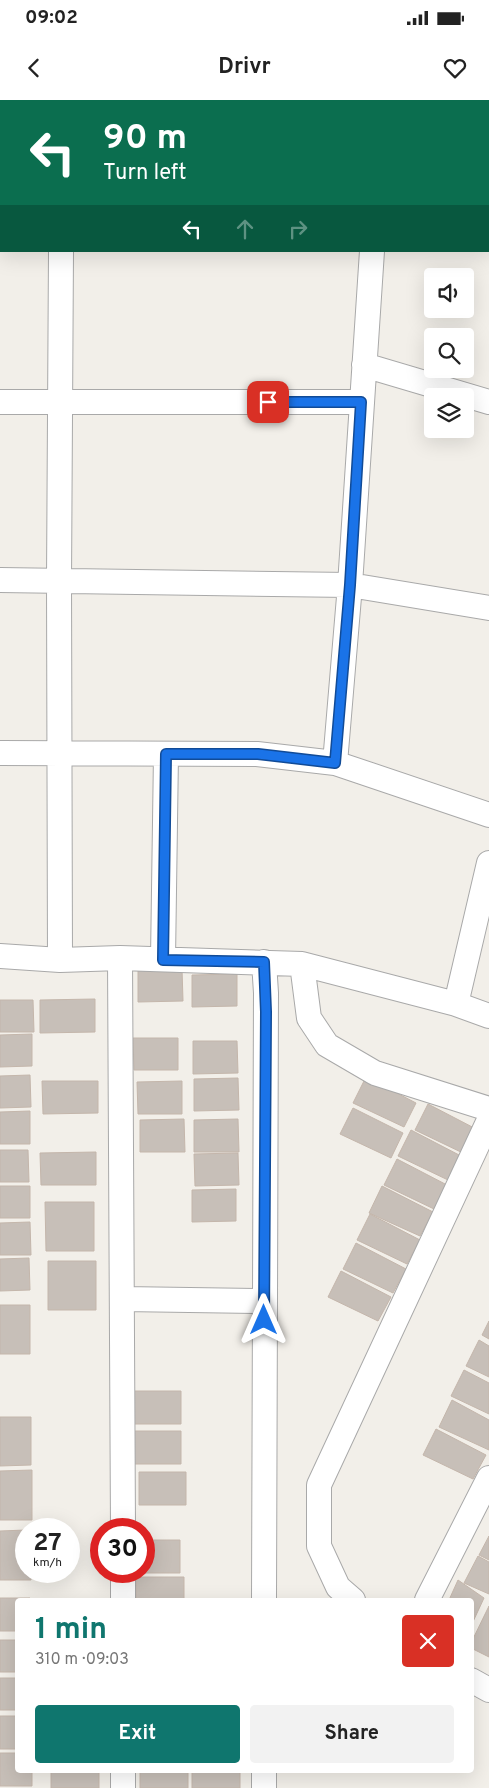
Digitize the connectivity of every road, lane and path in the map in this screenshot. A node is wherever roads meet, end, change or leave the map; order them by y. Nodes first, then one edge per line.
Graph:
1 (61, 252) edge
2 (372, 252) edge
3 (364, 365) junction
4 (0, 402) edge
5 (61, 402) junction
6 (361, 402) junction
7 (489, 402) edge
8 (0, 580) edge
9 (59, 581) junction
10 (350, 585) junction
11 (489, 608) edge
12 (0, 753) edge
13 (59, 753) junction
14 (166, 754) junction
15 (335, 763) junction
16 (489, 815) edge
17 (489, 863) edge
18 (0, 956) edge
19 (120, 958) junction
20 (60, 960) junction
21 (163, 960) junction
22 (264, 962) junction
23 (302, 964) junction
24 (456, 1004) junction
25 (489, 1016) edge
26 (489, 1109) edge
27 (489, 1120) edge
28 (122, 1299) junction
29 (264, 1301) junction
30 (489, 1478) edge
31 (123, 1518) edge
32 (123, 1583) edge
33 (123, 1598) edge
34 (264, 1598) edge
35 (351, 1598) edge
36 (428, 1598) edge
37 (474, 1682) edge
38 (489, 1690) edge
39 (123, 1773) edge
40 (264, 1773) edge
41 (123, 1788) edge
42 (264, 1788) edge

1 - 5 street
2 - 3 street
3 - 6 street
3 - 7 street
4 - 5 street
5 - 6 street
5 - 9 street
6 - 10 street
8 - 9 street
9 - 10 street
9 - 13 street
10 - 11 street
10 - 15 street
12 - 13 street
13 - 14 street
13 - 20 street
14 - 15 street
14 - 21 street
15 - 16 street
17 - 24 street
18 - 20 street
19 - 20 street
19 - 21 street
19 - 28 street
21 - 22 street
22 - 23 street
22 - 29 street
23 - 24 street
23 - 26 street
24 - 25 street
27 - 35 street
28 - 29 street
28 - 31 street
29 - 34 street
30 - 36 street
32 - 33 street
37 - 38 street
39 - 41 street
40 - 42 street

